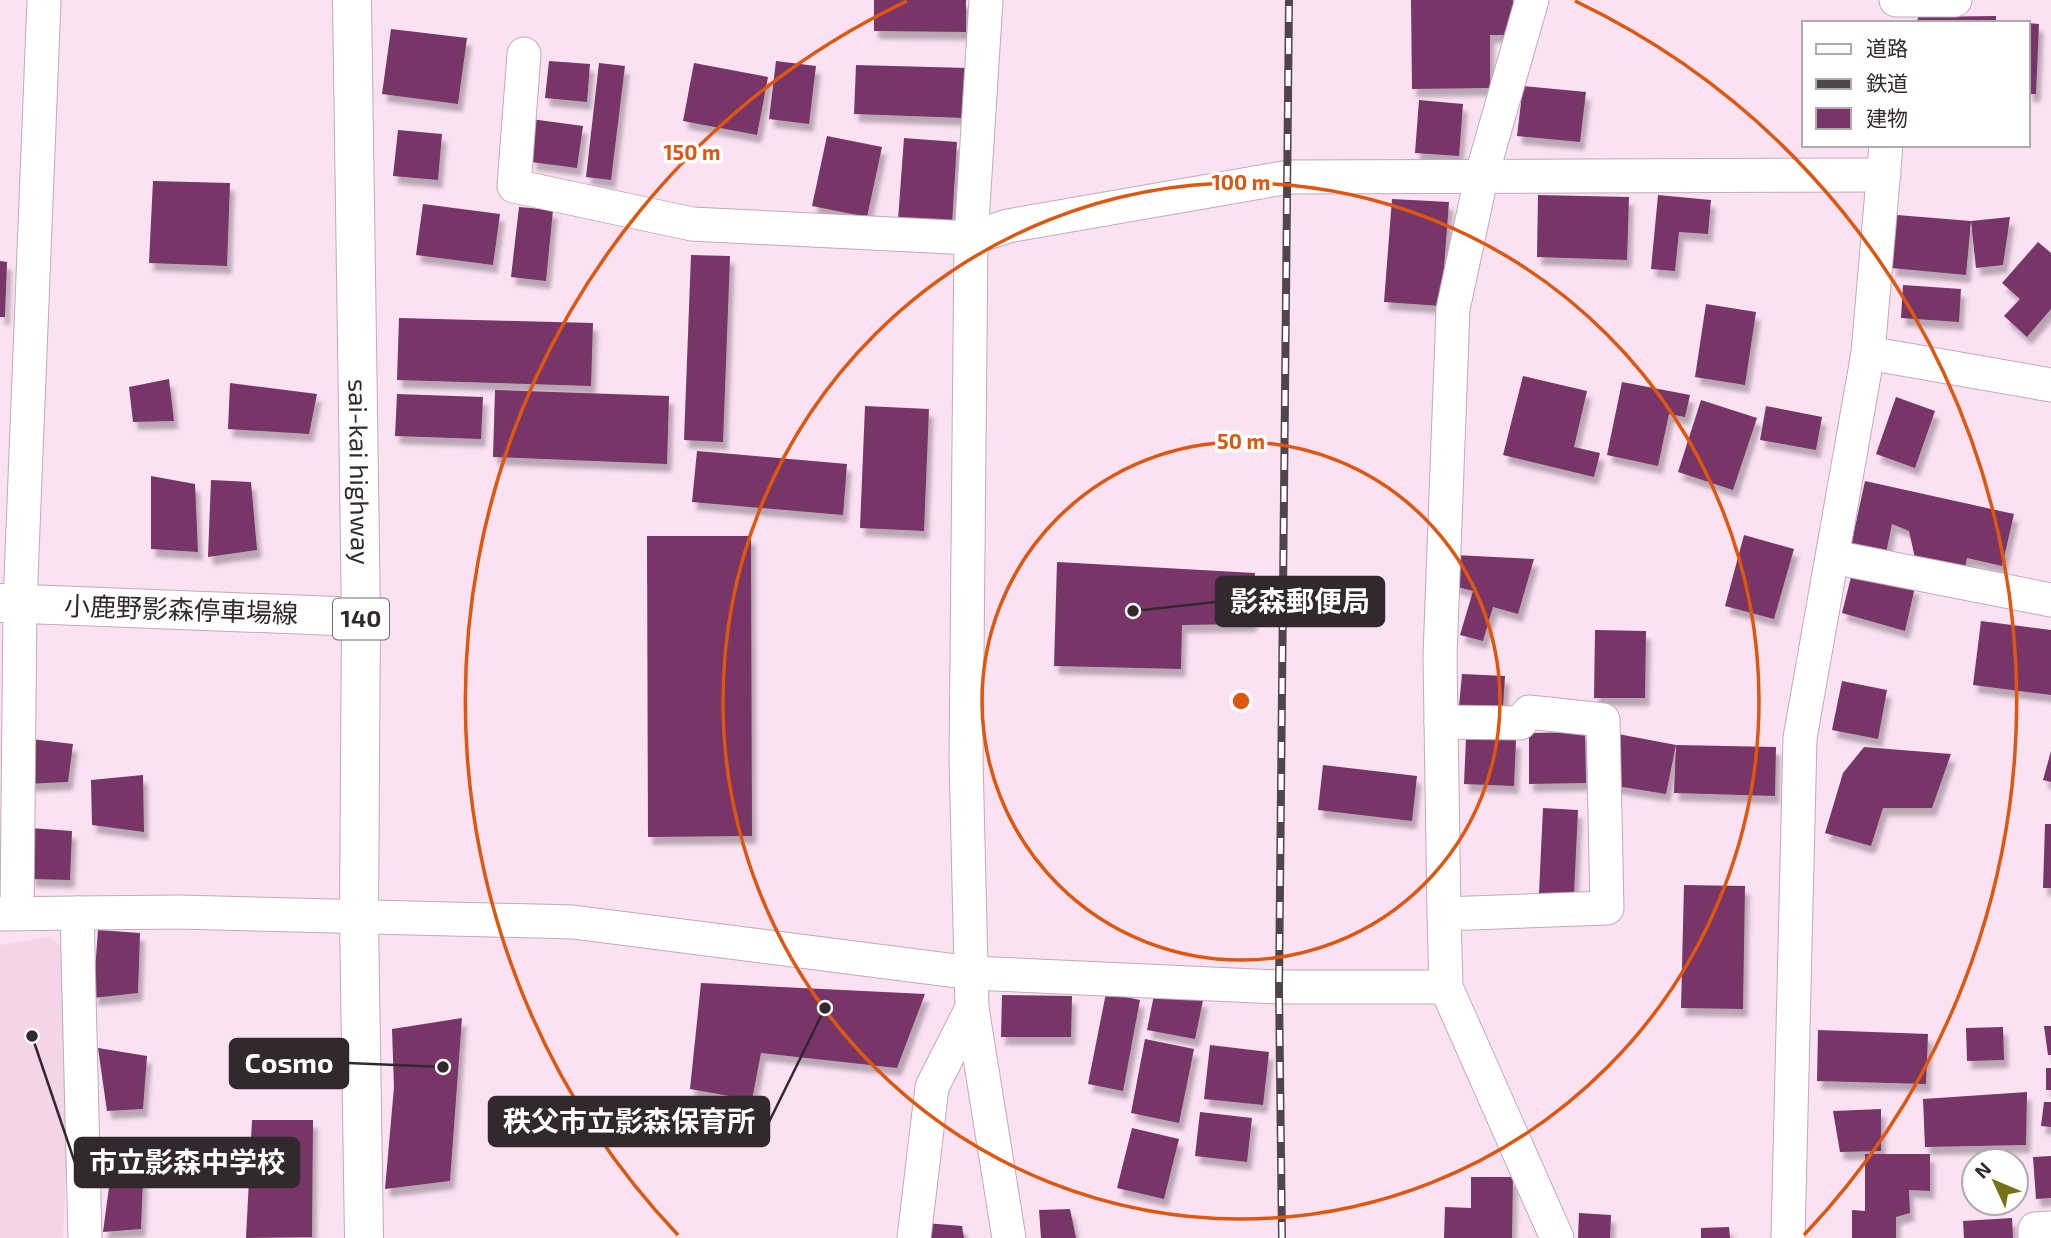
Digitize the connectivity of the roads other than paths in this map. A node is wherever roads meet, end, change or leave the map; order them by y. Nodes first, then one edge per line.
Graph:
1 (44, 0) edge
2 (352, 0) edge
3 (986, 0) edge
4 (1532, 0) edge
5 (1896, 0) edge
6 (1955, 0) edge
7 (1895, 21) edge
8 (524, 54) dead end
9 (1885, 160) edge
10 (1482, 174) junction
11 (971, 238) junction
12 (1868, 353) junction
13 (2051, 386) edge
14 (1833, 557) junction
15 (2051, 600) edge
16 (10, 604) edge
17 (361, 617) junction
18 (1441, 722) junction
19 (77, 913) junction
20 (8, 914) edge
21 (1444, 914) junction
22 (359, 919) junction
23 (972, 973) junction
24 (1446, 987) junction
25 (972, 1008) junction
26 (2051, 1228) edge
27 (85, 1238) edge
28 (363, 1238) edge
29 (914, 1238) edge
30 (1009, 1238) edge
31 (1558, 1238) edge
32 (1788, 1238) edge
33 (2035, 1238) edge

1 - 16 street
2 - 17 main road, sai-kai highway / 140
3 - 11 street
4 - 10 street
5 - 6 street
5 - 7 street
8 - 11 street
9 - 10 street
9 - 12 street
10 - 11 street
10 - 18 street
11 - 23 street
12 - 13 street
12 - 14 street
14 - 15 street
14 - 32 street
16 - 17 main road, 小鹿野影森停車場線
16 - 20 street
17 - 22 main road, sai-kai highway / 140
18 - 21 street
18 - 21 street
19 - 20 street
19 - 22 street
19 - 27 street
21 - 24 street
22 - 23 street
22 - 28 main road, sai-kai highway / 140
23 - 24 street
23 - 25 street
24 - 31 street
25 - 29 street
25 - 30 street
26 - 33 street

